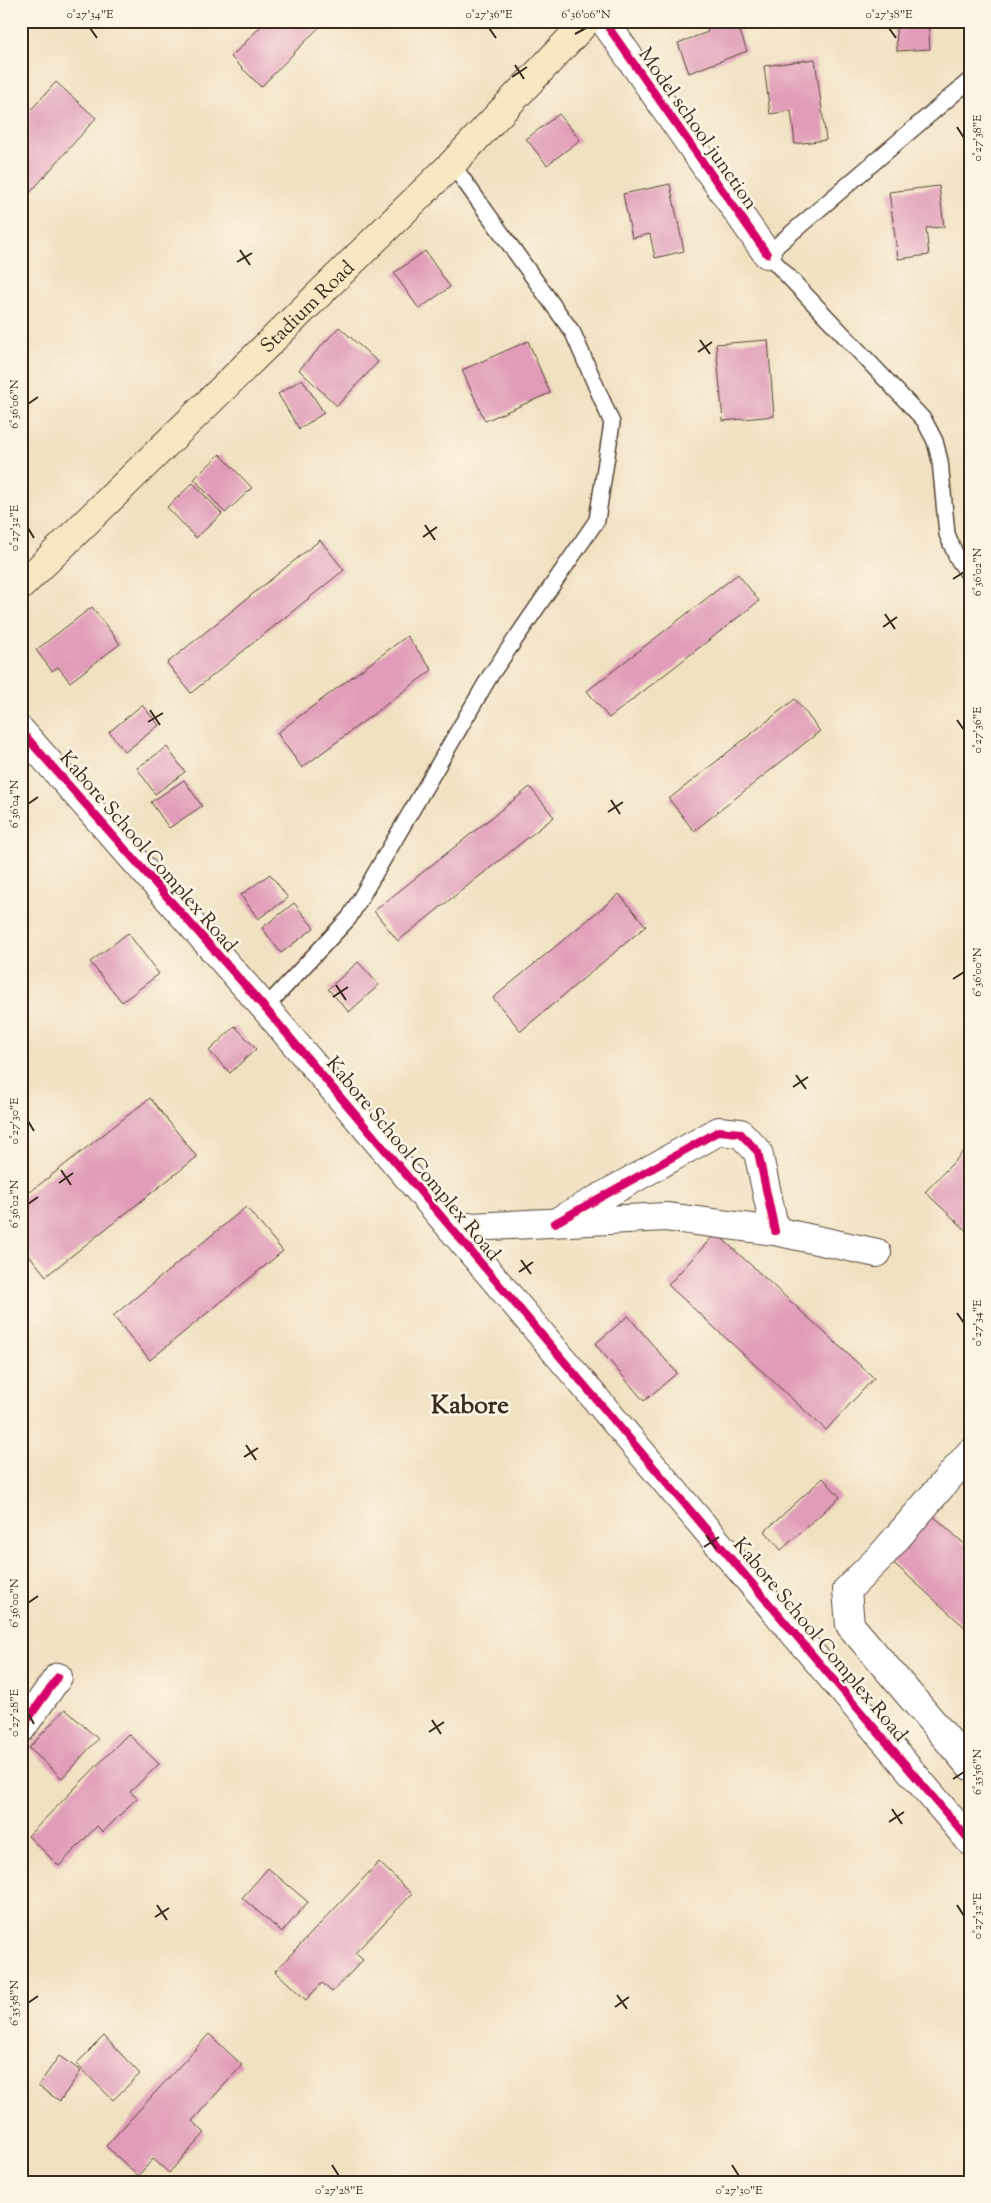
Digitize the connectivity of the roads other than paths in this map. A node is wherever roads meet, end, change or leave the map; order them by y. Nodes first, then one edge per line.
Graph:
1 (587, 21) edge
2 (604, 21) edge
3 (970, 80) edge
4 (452, 164) junction
5 (767, 254) junction
6 (970, 576) edge
7 (21, 586) edge
8 (21, 731) edge
9 (265, 1008) junction
10 (555, 1223) junction
11 (451, 1228) junction
12 (774, 1231) junction
13 (877, 1253) dead end
14 (970, 1453) edge
15 (58, 1677) dead end
16 (21, 1730) edge
17 (970, 1766) edge
18 (970, 1841) edge

1 - 4 main road, Stadium Road
2 - 5 street, Model school junction
3 - 5 lane
4 - 7 main road, Stadium Road
4 - 9 lane
5 - 6 lane
8 - 9 street, Kabore School Complex Road
9 - 11 street, Kabore School Complex Road
10 - 11 street
10 - 12 street
10 - 12 street
11 - 18 street, Kabore School Complex Road
12 - 13 street
14 - 17 street
15 - 16 street

